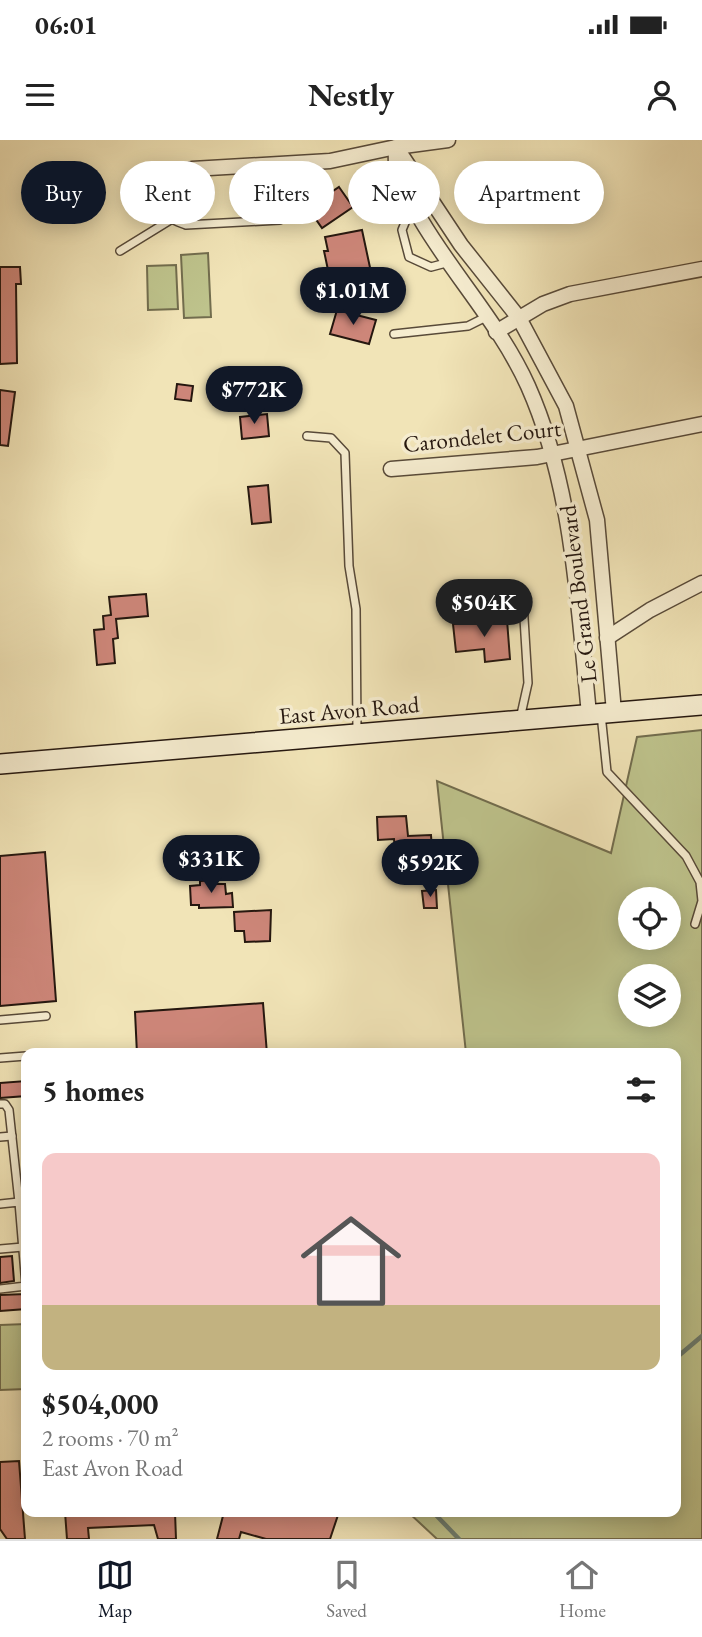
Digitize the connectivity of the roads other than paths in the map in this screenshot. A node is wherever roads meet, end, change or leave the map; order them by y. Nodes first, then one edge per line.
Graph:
1 (448, 140) edge
2 (394, 143) edge
3 (396, 161) edge
4 (215, 168) edge
5 (164, 224) edge
6 (184, 224) edge
7 (205, 224) edge
8 (404, 224) edge
9 (423, 224) edge
10 (120, 251) dead end
11 (446, 262) junction
12 (702, 269) edge
13 (486, 317) junction
14 (519, 318) junction
15 (496, 332) junction
16 (394, 334) dead end
17 (702, 424) edge
18 (307, 436) dead end
19 (578, 449) junction
20 (553, 453) junction
21 (391, 468) dead end
22 (702, 583) edge
23 (453, 607) dead end
24 (607, 638) junction
25 (702, 705) edge
26 (601, 713) junction
27 (520, 720) junction
28 (357, 733) junction
29 (0, 764) edge
30 (695, 924) dead end
31 (46, 1016) dead end
32 (0, 1020) edge
33 (21, 1056) edge
34 (0, 1058) edge
35 (0, 1104) edge
36 (12, 1136) junction
37 (0, 1137) edge
38 (19, 1202) junction
39 (0, 1203) edge
40 (21, 1224) edge
41 (21, 1247) edge
42 (0, 1249) edge
43 (21, 1287) edge
44 (0, 1289) edge

1 - 2 street
2 - 3 street, Le Grand Boulevard
2 - 4 street
2 - 14 street, Le Grand Boulevard
5 - 10 lane
6 - 7 lane
8 - 11 lane
9 - 11 street, Le Grand Boulevard
11 - 13 street, Le Grand Boulevard
12 - 14 street
13 - 15 street, Le Grand Boulevard
13 - 16 lane
14 - 15 street
14 - 19 street, Le Grand Boulevard
15 - 20 street, Le Grand Boulevard
17 - 19 street, Carondelet Court
18 - 28 lane
19 - 20 street, Carondelet Court
19 - 24 street, Le Grand Boulevard
20 - 21 street, Carondelet Court
20 - 26 street, Le Grand Boulevard
22 - 24 street
23 - 27 lane
24 - 26 street, Le Grand Boulevard
25 - 26 main road, East Avon Road
26 - 27 main road, East Avon Road
26 - 30 lane
27 - 28 main road, East Avon Road
28 - 29 main road, East Avon Road
31 - 32 lane
33 - 34 lane
35 - 36 lane
36 - 37 lane
36 - 38 lane
38 - 39 lane
38 - 40 lane
41 - 42 lane
43 - 44 lane

